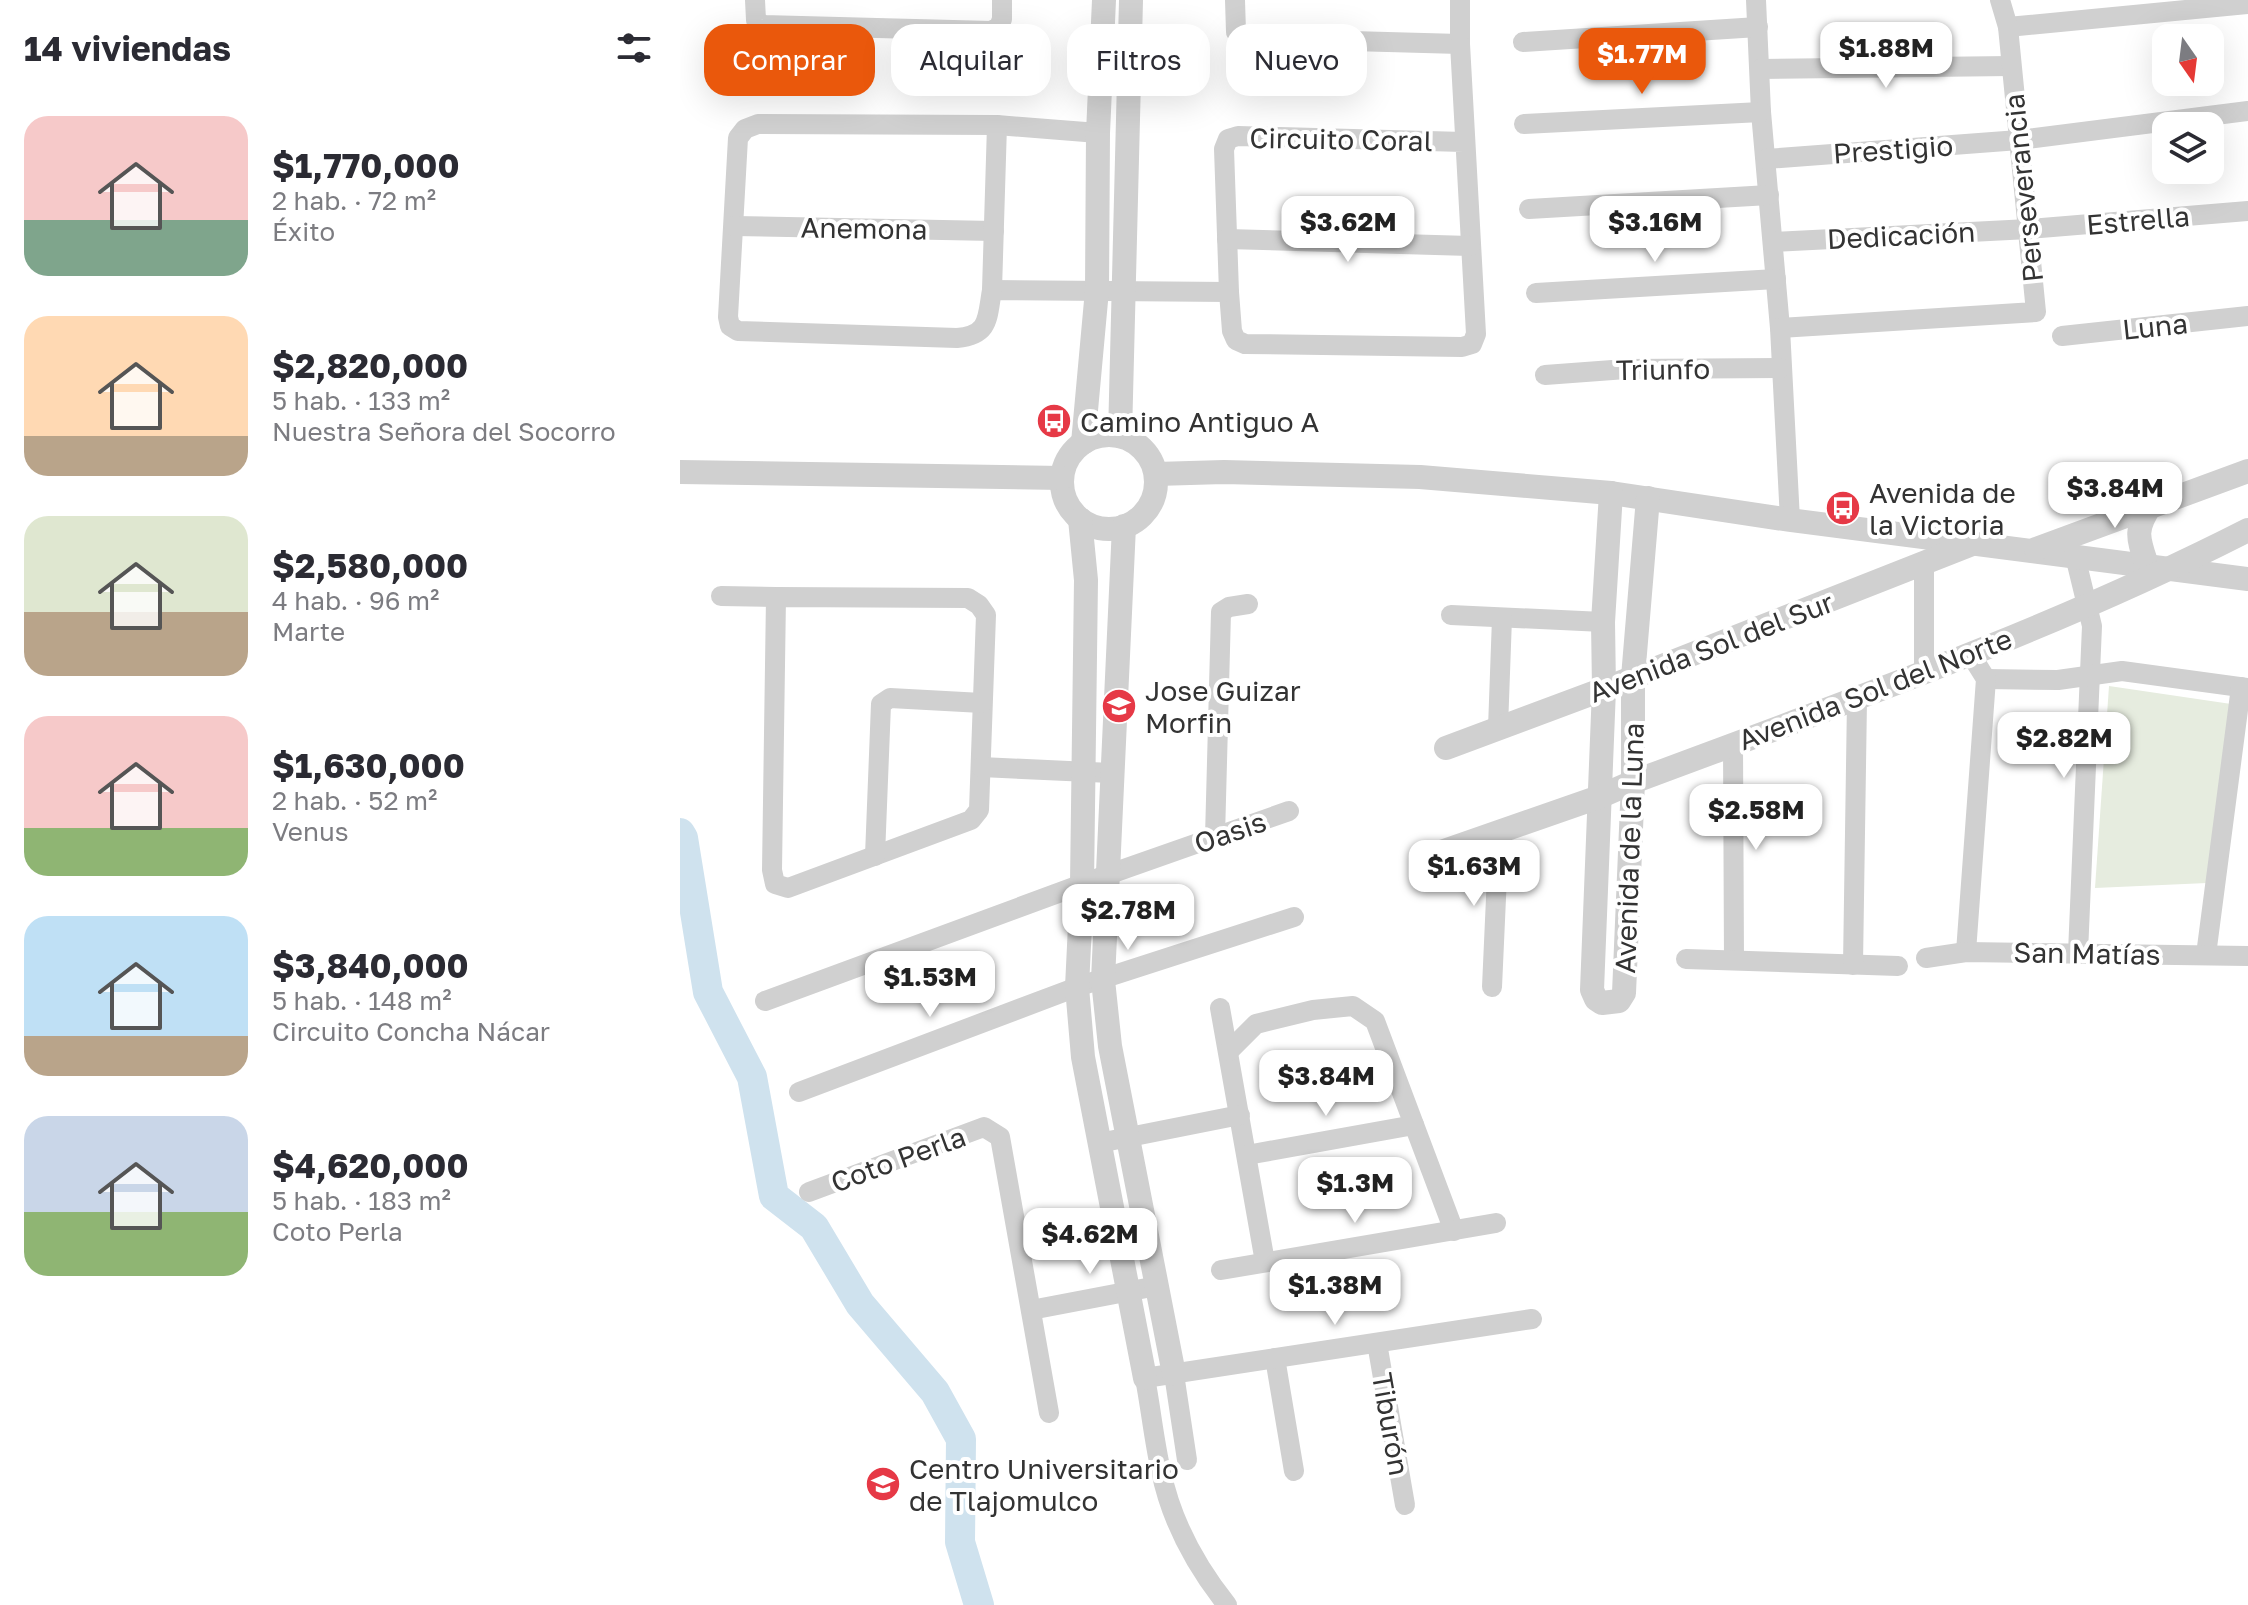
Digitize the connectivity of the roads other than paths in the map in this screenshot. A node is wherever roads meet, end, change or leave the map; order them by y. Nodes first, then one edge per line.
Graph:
1 (755, 0) edge
2 (1002, 0) edge
3 (1104, 0) edge
4 (1131, 0) edge
5 (1235, 0) edge
6 (1460, 0) edge
7 (1756, 0) edge
8 (2000, 0) edge
9 (2248, 4) edge
10 (1758, 27) junction
11 (2008, 27) junction
12 (1523, 42) dead end
13 (1460, 44) junction
14 (2011, 66) junction
15 (1760, 69) junction
16 (2248, 111) edge
17 (1761, 112) junction
18 (1524, 124) dead end
19 (997, 125) junction
20 (1098, 133) junction
21 (2019, 140) junction
22 (1464, 142) junction
23 (1766, 159) junction
24 (1769, 195) junction
25 (1529, 209) dead end
26 (2248, 211) edge
27 (734, 226) junction
28 (2029, 229) junction
29 (994, 231) junction
30 (1227, 239) junction
31 (1773, 242) junction
32 (1470, 246) junction
33 (1776, 279) junction
34 (992, 290) junction
35 (1097, 290) junction
36 (1125, 291) junction
37 (1229, 292) junction
38 (1536, 293) dead end
39 (2248, 316) edge
40 (1780, 328) junction
41 (2062, 336) dead end
42 (1781, 368) junction
43 (1545, 375) dead end
44 (1120, 436) junction
45 (1083, 443) junction
46 (2248, 471) edge
47 (680, 472) edge
48 (1156, 474) junction
49 (1062, 478) junction
50 (1611, 493) junction
51 (1648, 498) junction
52 (2151, 505) junction
53 (1080, 519) junction
54 (1790, 520) junction
55 (1124, 526) junction
56 (2248, 530) edge
57 (1975, 543) junction
58 (2032, 550) junction
59 (2075, 556) junction
60 (1924, 565) junction
61 (2159, 567) junction
62 (2248, 579) edge
63 (721, 596) dead end
64 (776, 597) junction
65 (1248, 604) dead end
66 (2088, 605) junction
67 (1451, 615) dead end
68 (1502, 618) junction
69 (1603, 622) junction
70 (1971, 655) junction
71 (1924, 673) junction
72 (2090, 674) junction
73 (1633, 677) junction
74 (1986, 679) junction
75 (2245, 688) edge
76 (1604, 689) junction
77 (1857, 700) junction
78 (982, 703) junction
79 (1498, 728) junction
80 (1733, 744) junction
81 (1446, 748) dead end
82 (981, 767) junction
83 (1083, 772) junction
84 (1111, 773) junction
85 (1633, 782) junction
86 (1599, 797) junction
87 (1289, 811) dead end
88 (1499, 831) junction
89 (1215, 837) junction
90 (1441, 852) dead end
91 (875, 856) junction
92 (1107, 875) junction
93 (1082, 884) junction
94 (1294, 917) dead end
95 (1593, 939) junction
96 (1627, 941) junction
97 (1966, 952) junction
98 (2078, 953) junction
99 (2206, 955) junction
100 (2248, 956) edge
101 (1926, 958) dead end
102 (1686, 959) dead end
103 (1734, 960) junction
104 (1853, 965) junction
105 (1898, 966) dead end
106 (1103, 980) junction
107 (1077, 987) junction
108 (1492, 987) dead end
109 (765, 1001) dead end
110 (1220, 1008) dead end
111 (1229, 1051) junction
112 (799, 1092) dead end
113 (1240, 1115) junction
114 (1414, 1125) junction
115 (1128, 1136) junction
116 (1099, 1143) junction
117 (1247, 1155) junction
118 (809, 1192) dead end
119 (1496, 1223) dead end
120 (1454, 1231) junction
121 (1265, 1262) junction
122 (1221, 1270) dead end
123 (1157, 1286) junction
124 (1128, 1291) junction
125 (1031, 1310) junction
126 (1532, 1319) dead end
127 (1377, 1343) junction
128 (1275, 1358) junction
129 (1174, 1374) junction
130 (1145, 1378) junction
131 (1049, 1413) dead end
132 (1187, 1460) dead end
133 (1294, 1471) dead end
134 (1405, 1505) dead end
135 (1227, 1605) edge

1 - 2 street
3 - 20 street
4 - 36 street
5 - 13 street
6 - 13 street
7 - 10 street
8 - 11 street, Perseverancia
9 - 11 street
10 - 12 street
10 - 15 street
11 - 14 street, Perseverancia
13 - 22 street
14 - 15 street
14 - 21 street, Perseverancia
15 - 17 street
16 - 21 street, Prestigio
17 - 18 street
17 - 23 street
19 - 20 street
19 - 27 street
19 - 29 street
20 - 35 street
21 - 23 street, Prestigio
21 - 28 street, Perseverancia
22 - 30 street, Circuito Coral
22 - 32 street
23 - 24 street
24 - 25 street
24 - 31 street
26 - 28 street, Estrella
27 - 29 street, Anemona
27 - 34 street
28 - 31 street, Dedicación
28 - 40 street, Perseverancia
29 - 34 street
30 - 32 street
30 - 37 street, Circuito Coral
31 - 33 street
32 - 37 street, Circuito Coral
33 - 38 street
33 - 40 street
34 - 35 street
35 - 36 street
35 - 45 street
36 - 37 street
36 - 44 street
39 - 41 street, Luna
40 - 42 street
42 - 43 street, Triunfo
42 - 54 street
44 - 45 street
44 - 48 street
45 - 49 street
46 - 52 street
47 - 49 street
48 - 50 street
48 - 55 street
49 - 53 street
50 - 51 street
50 - 69 street, Avenida de la Luna
51 - 54 street
51 - 73 street, Avenida de la Luna
52 - 58 street
52 - 61 street
53 - 55 street
53 - 83 street
54 - 57 street
55 - 84 street
56 - 61 street, Avenida Sol del Norte
57 - 58 street
57 - 60 street, Avenida Sol del Sur
58 - 59 street
59 - 61 street
59 - 66 street
60 - 71 street
60 - 73 street, Avenida Sol del Sur
61 - 62 street
61 - 66 street, Avenida Sol del Norte
63 - 64 street
64 - 78 street
64 - 91 street
65 - 89 street
66 - 70 street, Avenida Sol del Norte
66 - 72 street
67 - 68 street
68 - 69 street
68 - 79 street
69 - 76 street, Avenida de la Luna
70 - 71 street, Avenida Sol del Norte
70 - 74 street
71 - 77 street, Avenida Sol del Norte
72 - 74 street
72 - 75 street
72 - 98 street
73 - 76 street, Avenida Sol del Sur
73 - 85 street, Avenida de la Luna
74 - 97 street
75 - 99 street
76 - 79 street, Avenida Sol del Sur
76 - 86 street, Avenida de la Luna
77 - 80 street, Avenida Sol del Norte
77 - 104 street
78 - 82 street
78 - 91 street
79 - 81 street, Avenida Sol del Sur
80 - 85 street, Avenida Sol del Norte
80 - 103 street
82 - 83 street
82 - 91 street
83 - 84 street
83 - 93 street
84 - 92 street
85 - 86 street, Avenida Sol del Norte
85 - 96 street, Avenida de la Luna
86 - 88 street, Avenida Sol del Norte
86 - 95 street, Avenida de la Luna
87 - 89 street, Oasis
88 - 90 street, Avenida Sol del Norte
88 - 108 street
89 - 92 street, Oasis
92 - 93 street, Oasis
92 - 106 street
93 - 107 street
93 - 109 street, Oasis
94 - 106 street
95 - 96 street
95 - 96 street, Avenida de la Luna
97 - 98 street, San Matías
97 - 101 street, San Matías
98 - 99 street, San Matías
99 - 100 street, San Matías
102 - 103 street
103 - 104 street
104 - 105 street
106 - 107 street
106 - 115 street
107 - 112 street
107 - 116 street
110 - 111 street
111 - 113 street
111 - 114 street
113 - 115 street
113 - 117 street
114 - 117 street
114 - 120 street
115 - 116 street
115 - 123 street
116 - 124 street
117 - 121 street
118 - 125 street, Coto Perla
119 - 120 street
120 - 121 street
121 - 122 street
123 - 124 street
123 - 129 street
124 - 125 street
124 - 130 street
125 - 131 street, Coto Perla
126 - 127 street
127 - 128 street
127 - 134 street, Tiburón
128 - 129 street
128 - 133 street
129 - 130 street
129 - 132 street
130 - 135 street

